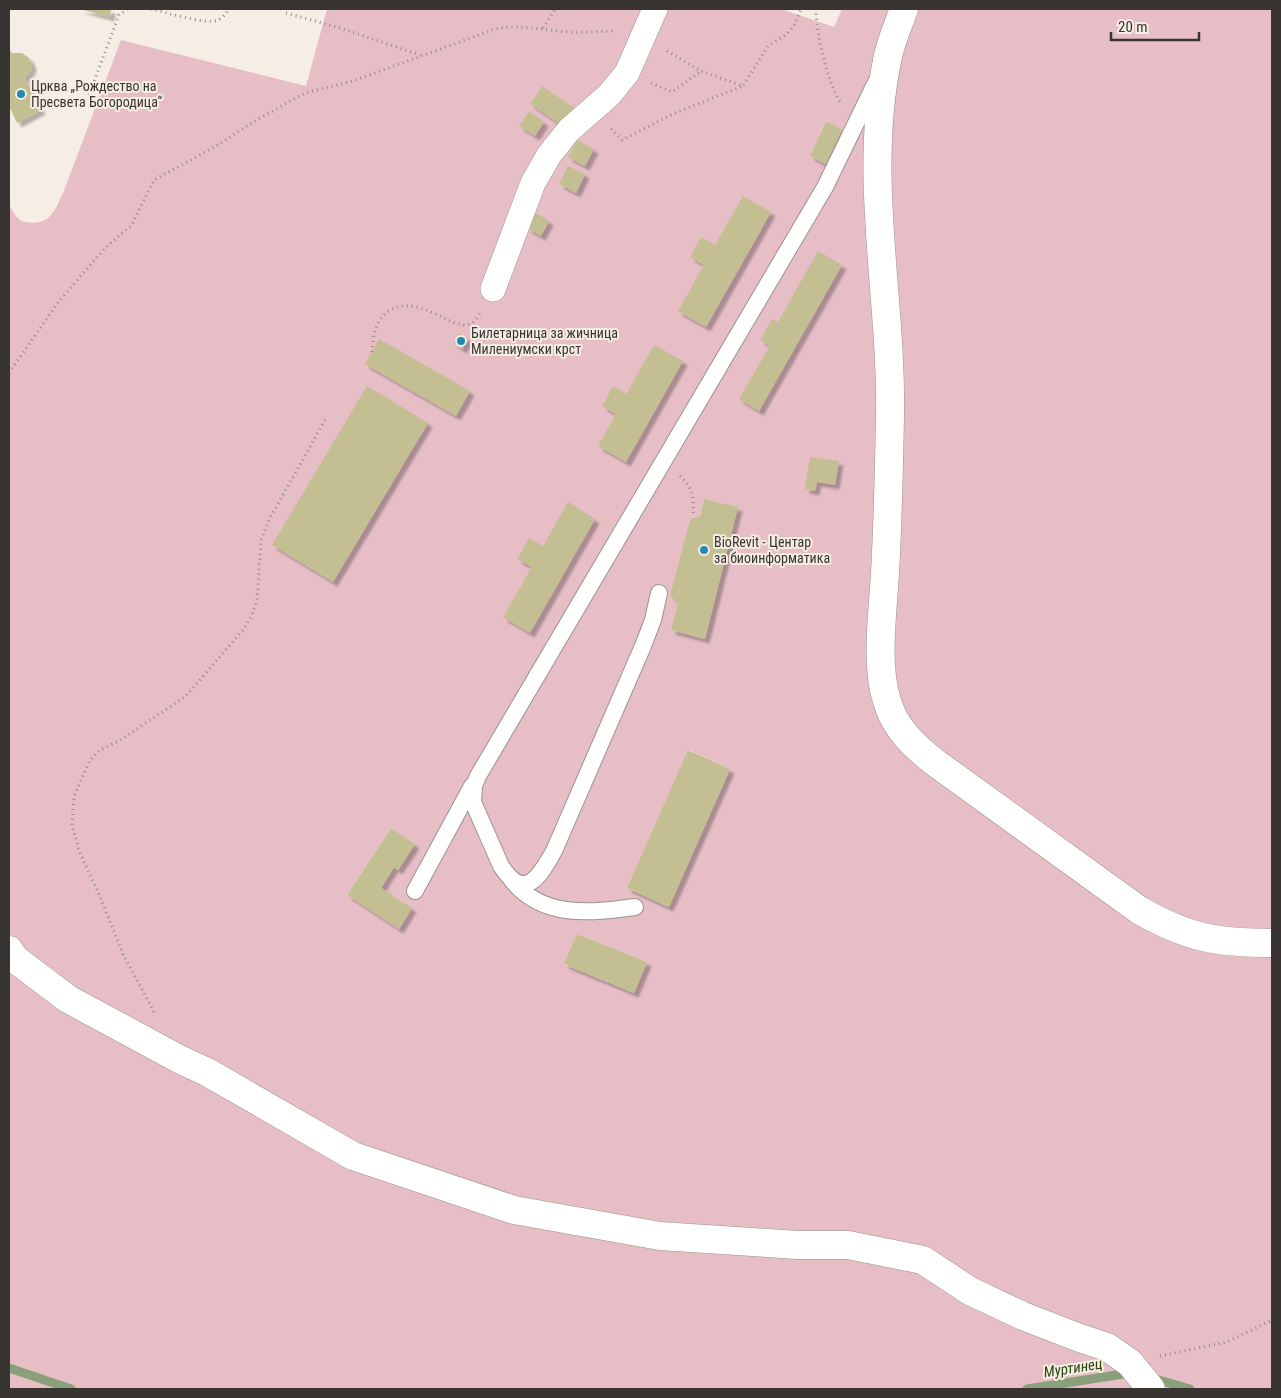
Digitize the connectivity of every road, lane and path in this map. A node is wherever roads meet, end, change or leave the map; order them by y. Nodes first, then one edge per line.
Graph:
1 (128, 9) edge
2 (151, 9) edge
3 (230, 9) edge
4 (555, 9) edge
5 (654, 9) edge
6 (801, 9) edge
7 (816, 9) edge
8 (904, 9) edge
9 (286, 13) dead end
10 (543, 28) junction
11 (643, 37) junction
12 (421, 56) junction
13 (887, 58) junction
14 (701, 71) junction
15 (627, 73) junction
16 (742, 86) junction
17 (89, 95) dead end
18 (590, 109) junction
19 (858, 122) junction
20 (493, 289) dead end
21 (470, 324) dead end
22 (372, 352) dead end
23 (9, 373) edge
24 (324, 420) dead end
25 (662, 465) junction
26 (694, 513) dead end
27 (659, 593) dead end
28 (478, 776) junction
29 (506, 874) junction
30 (415, 891) dead end
31 (635, 907) dead end
32 (1272, 943) edge
33 (9, 950) edge
34 (155, 1015) dead end
35 (1272, 1320) edge
36 (1130, 1363) junction
37 (1151, 1389) edge

1 - 17 path
2 - 3 path
4 - 10 path
5 - 11 street
6 - 16 path
7 - 19 path
8 - 13 main road
9 - 12 path
10 - 11 path
10 - 12 path
11 - 14 path
11 - 15 street
12 - 23 path
13 - 19 lane
13 - 32 main road
14 - 15 path
14 - 16 path
15 - 18 street
16 - 18 path
18 - 20 street
19 - 25 lane
21 - 22 path
24 - 34 path
25 - 26 path
25 - 28 lane
27 - 29 lane
28 - 29 lane
28 - 30 lane
29 - 31 lane
33 - 36 main road
35 - 36 path
36 - 37 main road

